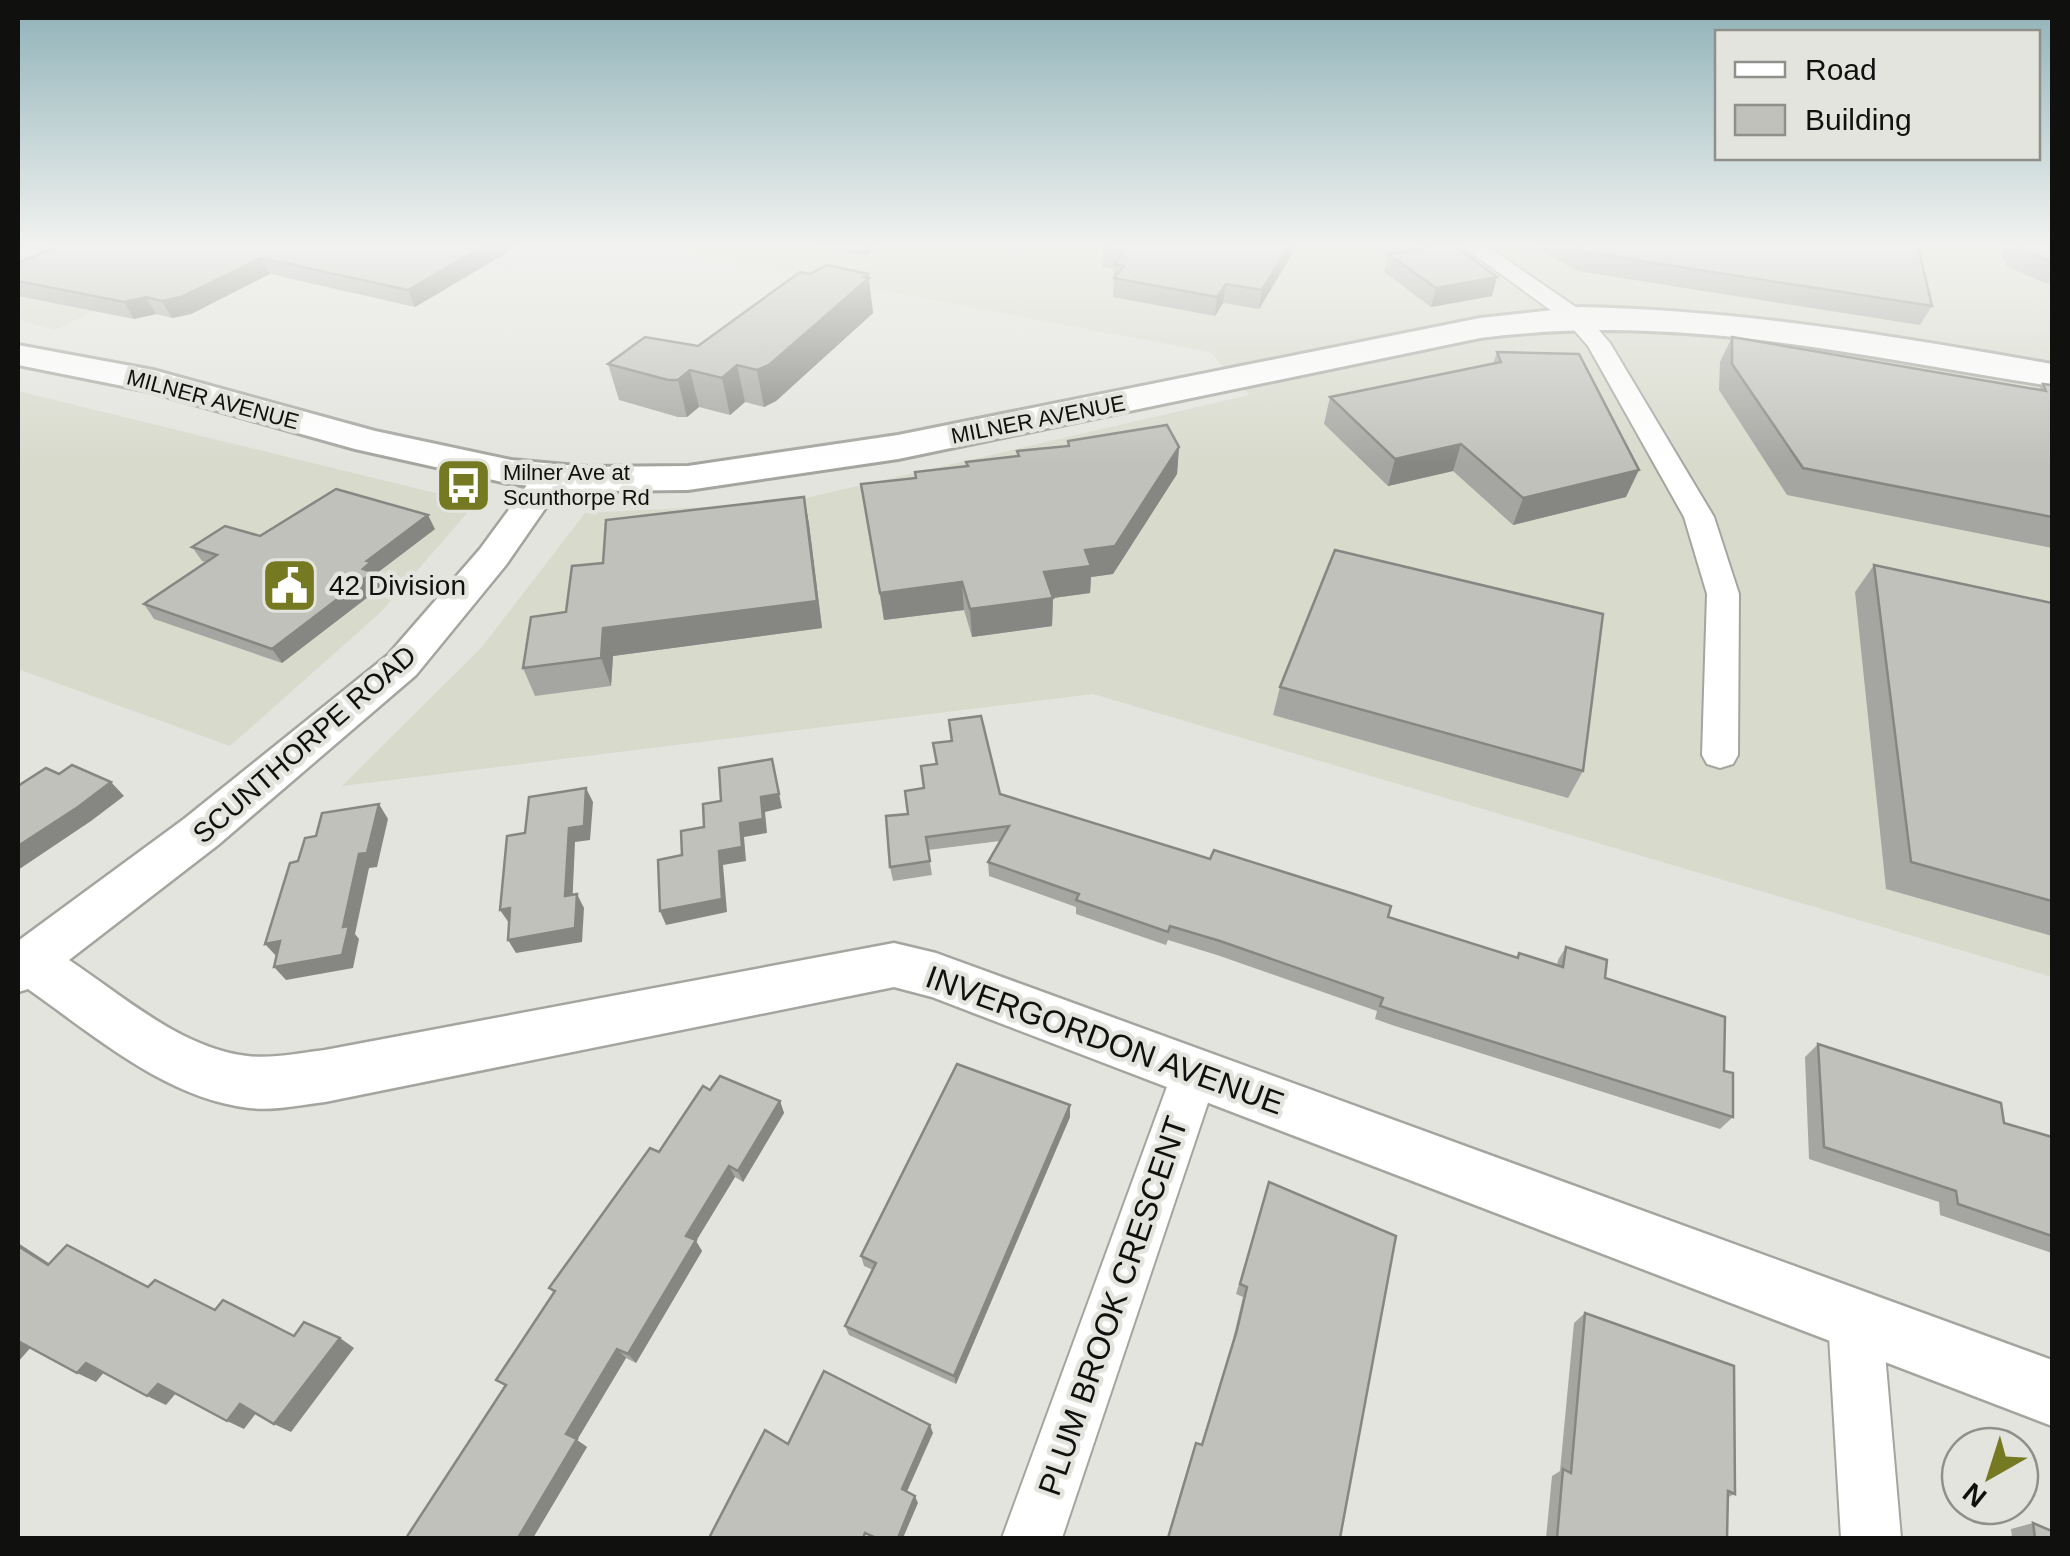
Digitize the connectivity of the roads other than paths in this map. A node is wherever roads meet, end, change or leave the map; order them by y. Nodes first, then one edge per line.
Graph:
1 (1562, 319) edge
2 (1577, 319) edge
3 (1653, 319) edge
4 (22, 348) edge
5 (2052, 374) edge
6 (550, 477) junction
7 (1720, 754) dead end
8 (24, 966) edge
9 (1195, 1073) junction
10 (1855, 1319) junction
11 (2052, 1393) edge
12 (1032, 1538) edge
13 (1871, 1538) edge

1 - 6 main road, MILNER AVENUE
2 - 7 street
3 - 5 main road, MILNER AVENUE
4 - 6 main road, MILNER AVENUE
6 - 8 street, SCUNTHORPE ROAD
8 - 9 street, INVERGORDON AVENUE
9 - 10 street, INVERGORDON AVENUE
9 - 12 street, PLUM BROOK CRESCENT
10 - 11 street, INVERGORDON AVENUE
10 - 13 street

